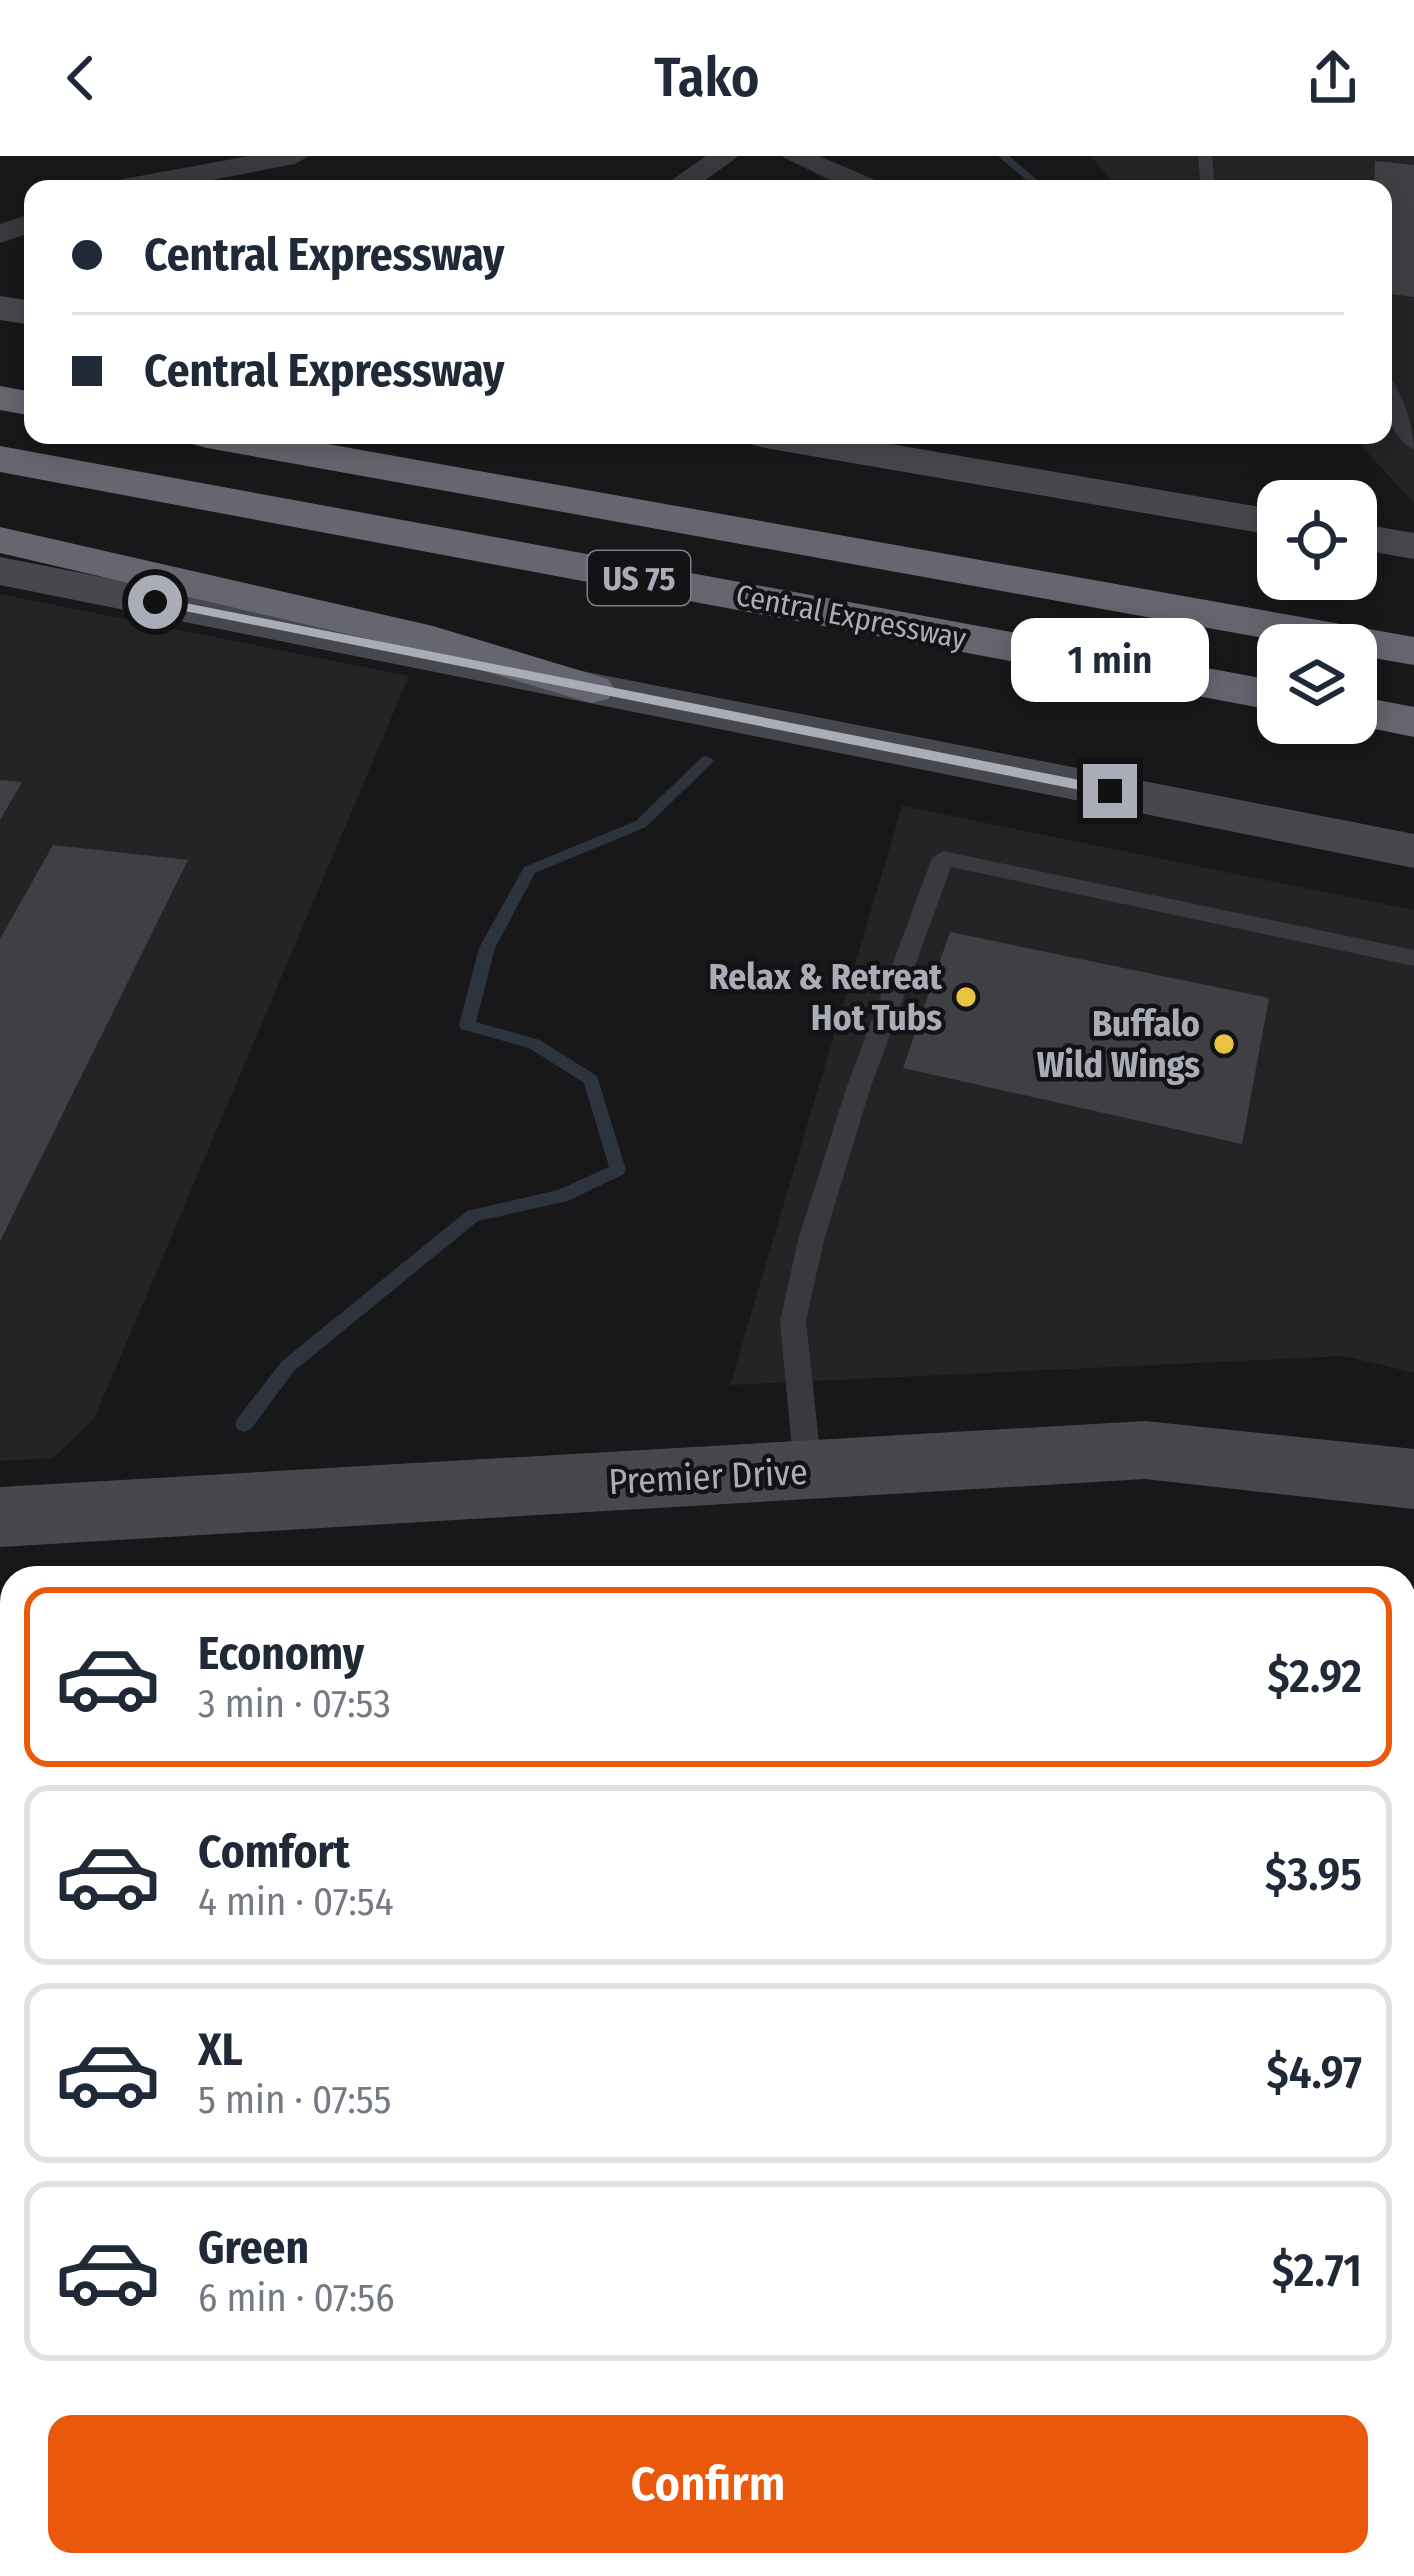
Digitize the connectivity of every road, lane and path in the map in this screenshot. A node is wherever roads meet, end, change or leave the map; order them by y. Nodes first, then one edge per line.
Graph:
1 (295, 156) edge
2 (725, 156) edge
3 (795, 156) edge
4 (166, 180) edge
5 (687, 180) edge
6 (851, 180) edge
7 (1392, 405) edge
8 (257, 444) edge
9 (817, 444) edge
10 (1414, 445) edge
11 (0, 459) edge
12 (1257, 519) edge
13 (0, 540) edge
14 (1377, 540) edge
15 (1414, 546) edge
16 (0, 571) edge
17 (1414, 651) edge
18 (591, 689) junction
19 (1257, 692) edge
20 (1377, 715) edge
21 (1414, 722) edge
22 (1414, 851) edge
23 (1414, 958) edge
24 (808, 1470) junction
25 (1414, 1479) edge
26 (0, 1517) edge

1 - 4 street
2 - 5 street
3 - 6 street
7 - 10 lane
8 - 17 highway, Central Expressway / US 75
9 - 12 main road
11 - 19 highway, Central Expressway / US 75
13 - 18 highway
14 - 15 main road
16 - 18 main road
18 - 22 main road
20 - 21 highway
23 - 24 lane
24 - 25 main road, Premier Drive
24 - 26 main road, Premier Drive

